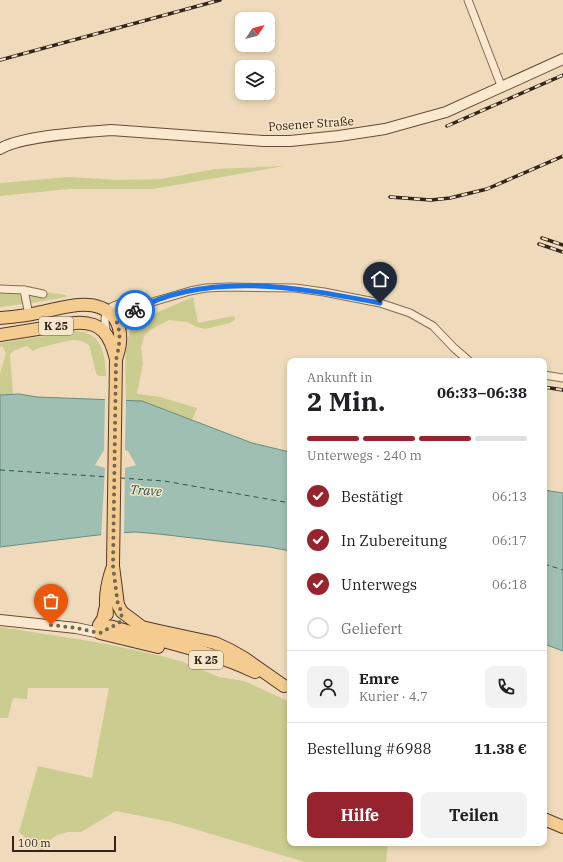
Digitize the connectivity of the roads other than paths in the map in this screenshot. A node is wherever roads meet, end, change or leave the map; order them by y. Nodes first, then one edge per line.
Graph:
1 (468, 0) edge
2 (563, 59) edge
3 (502, 88) junction
4 (0, 148) edge
5 (0, 289) edge
6 (24, 290) junction
7 (43, 294) dead end
8 (149, 303) junction
9 (28, 315) junction
10 (110, 316) junction
11 (0, 318) edge
12 (0, 327) edge
13 (0, 335) edge
14 (107, 336) junction
15 (466, 358) edge
16 (116, 360) junction
17 (547, 375) edge
18 (563, 378) edge
19 (113, 566) junction
20 (106, 606) junction
21 (122, 612) junction
22 (0, 620) edge
23 (113, 627) junction
24 (99, 629) junction
25 (126, 640) junction
26 (287, 688) edge
27 (547, 820) edge
28 (563, 827) edge

1 - 3 street
2 - 3 street, Posener Straße
3 - 4 street, Posener Straße
5 - 6 street
6 - 7 street
6 - 9 street
8 - 10 street
8 - 10 street
8 - 15 street
9 - 10 main road, K 25
9 - 11 main road, K 25
10 - 12 main road, K 25
10 - 14 street
10 - 16 main road
13 - 14 main road, K 25
14 - 16 main road
16 - 19 main road
17 - 18 street
19 - 20 main road
19 - 21 main road
20 - 23 main road
20 - 24 main road
21 - 23 main road
21 - 26 main road, K 25
22 - 24 street
23 - 24 main road
23 - 25 main road
23 - 26 main road, K 25
24 - 25 main road
25 - 26 main road, K 25
27 - 28 main road

